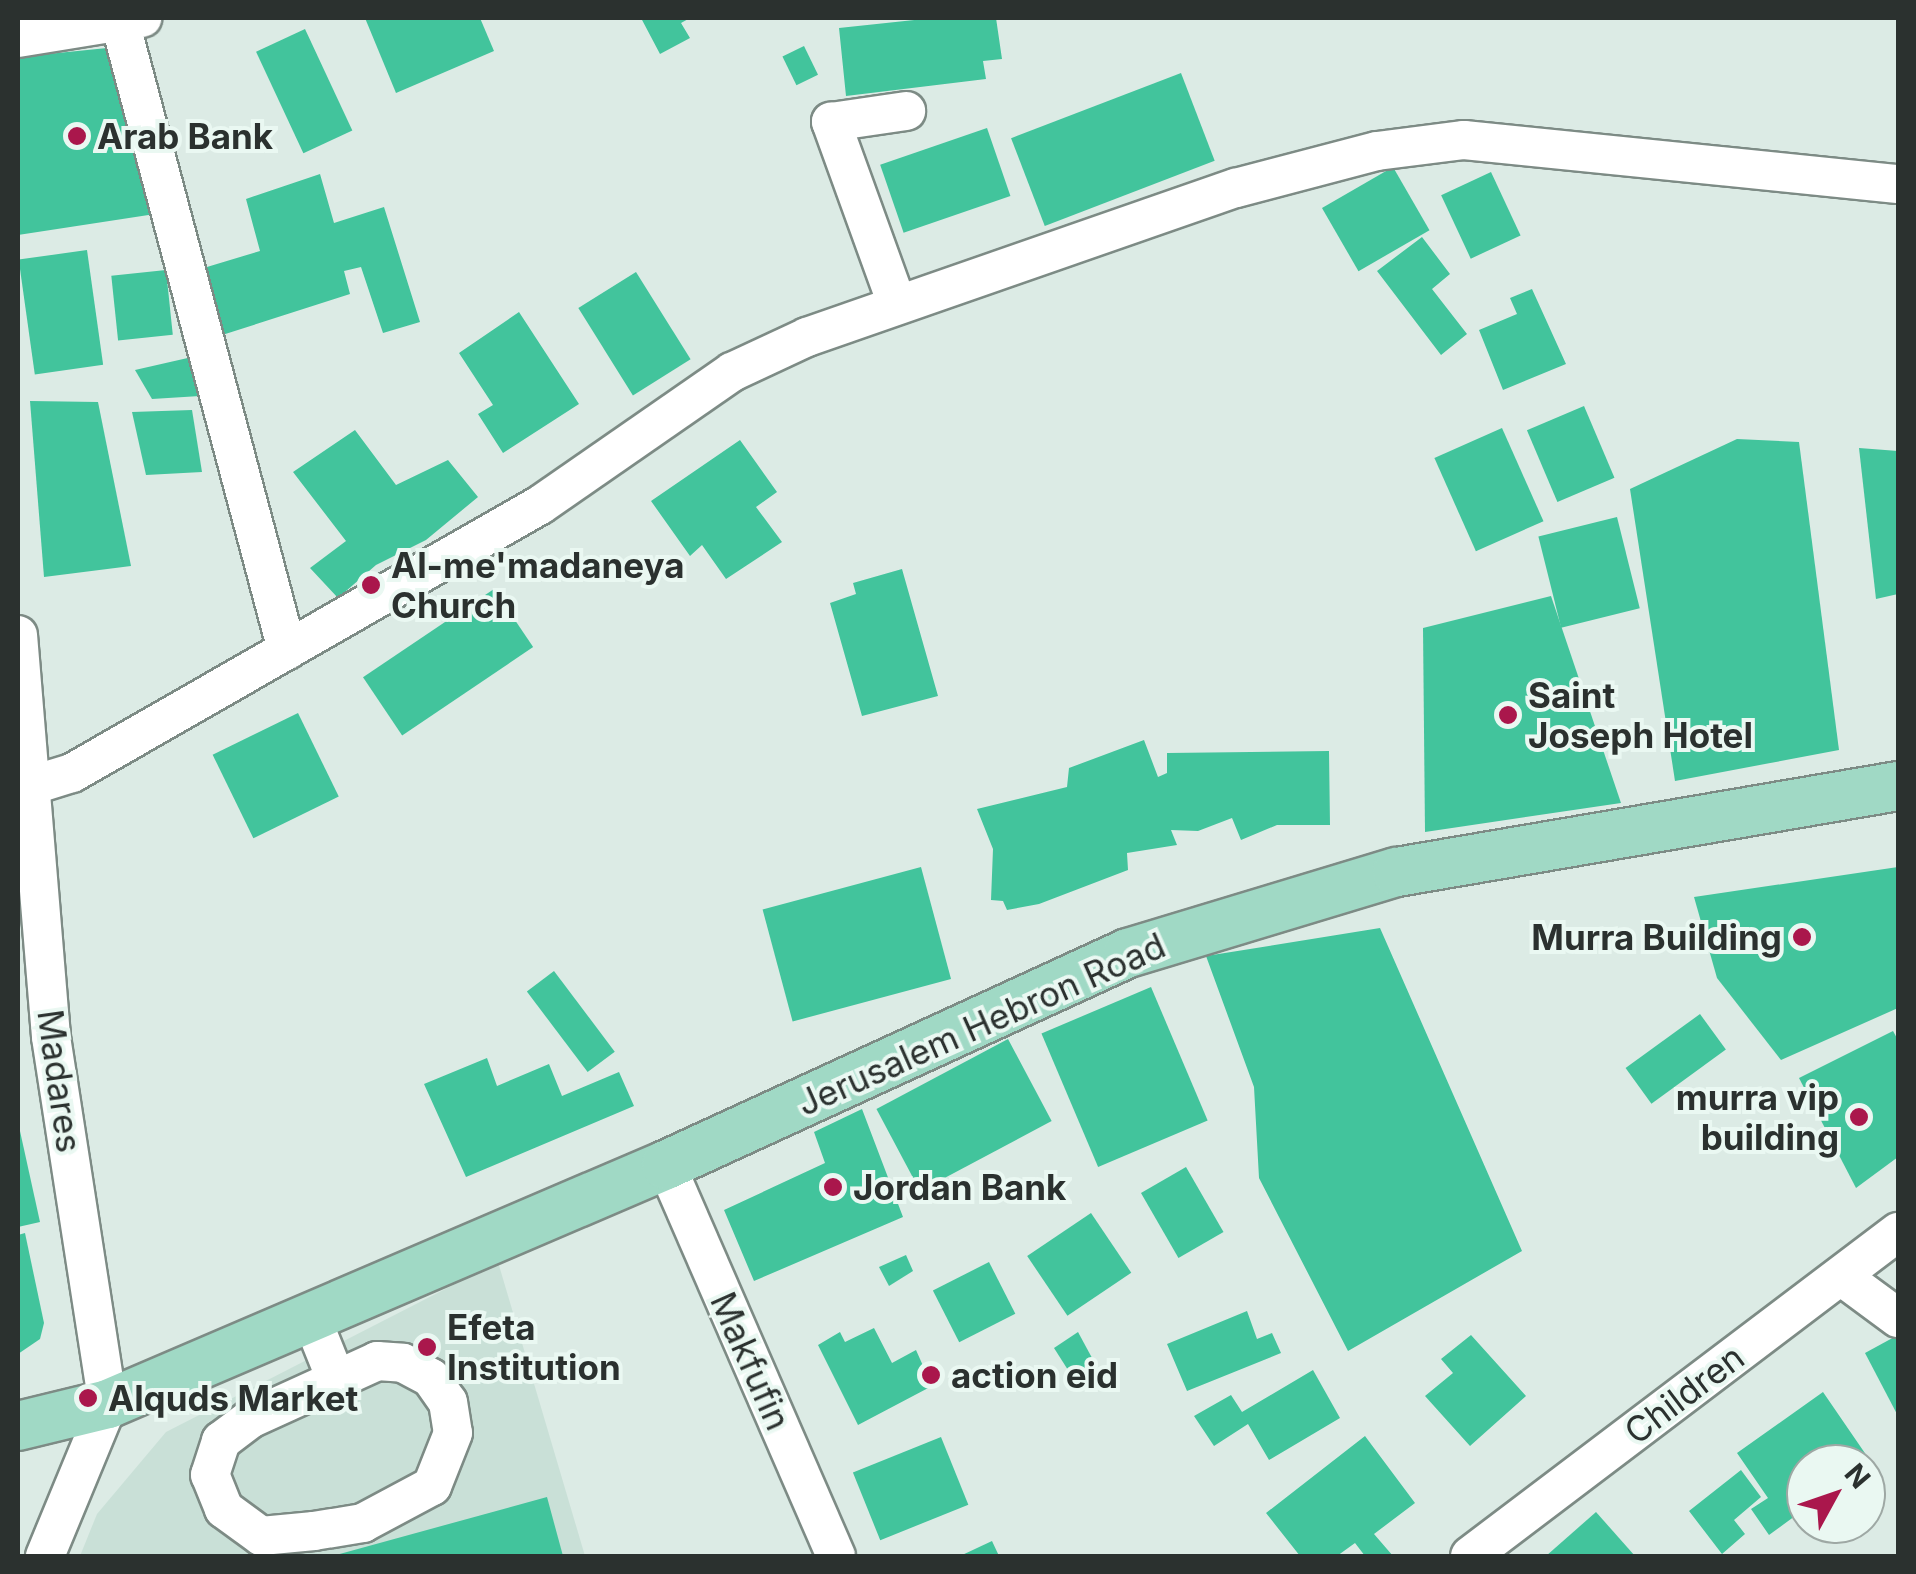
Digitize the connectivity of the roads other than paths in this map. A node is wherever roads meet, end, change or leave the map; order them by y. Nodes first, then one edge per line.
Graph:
1 (131, 20) edge
2 (18, 38) edge
3 (906, 111) dead end
4 (1898, 184) edge
5 (897, 304) junction
6 (18, 636) edge
7 (287, 650) junction
8 (32, 785) junction
9 (1898, 786) edge
10 (30, 920) edge
11 (666, 1165) junction
12 (1898, 1232) edge
13 (1840, 1276) junction
14 (312, 1318) junction
15 (1898, 1318) edge
16 (338, 1384) junction
17 (108, 1404) junction
18 (18, 1426) edge
19 (45, 1556) edge
20 (836, 1556) edge
21 (1470, 1556) edge

1 - 2 street
1 - 7 street
3 - 5 street
4 - 5 street
5 - 7 street
6 - 8 street, Madares
7 - 8 street
8 - 10 street, Madares
9 - 11 main road, Jerusalem Hebron Road
10 - 17 street, Madares
11 - 14 main road, Jerusalem Hebron Road
11 - 20 street, Makfufin
12 - 13 street, Children
13 - 15 street
13 - 21 street, Children
14 - 16 street
14 - 17 main road, Jerusalem Hebron Road
16 - 16 street
17 - 18 main road, Jerusalem Hebron Road
17 - 19 street

